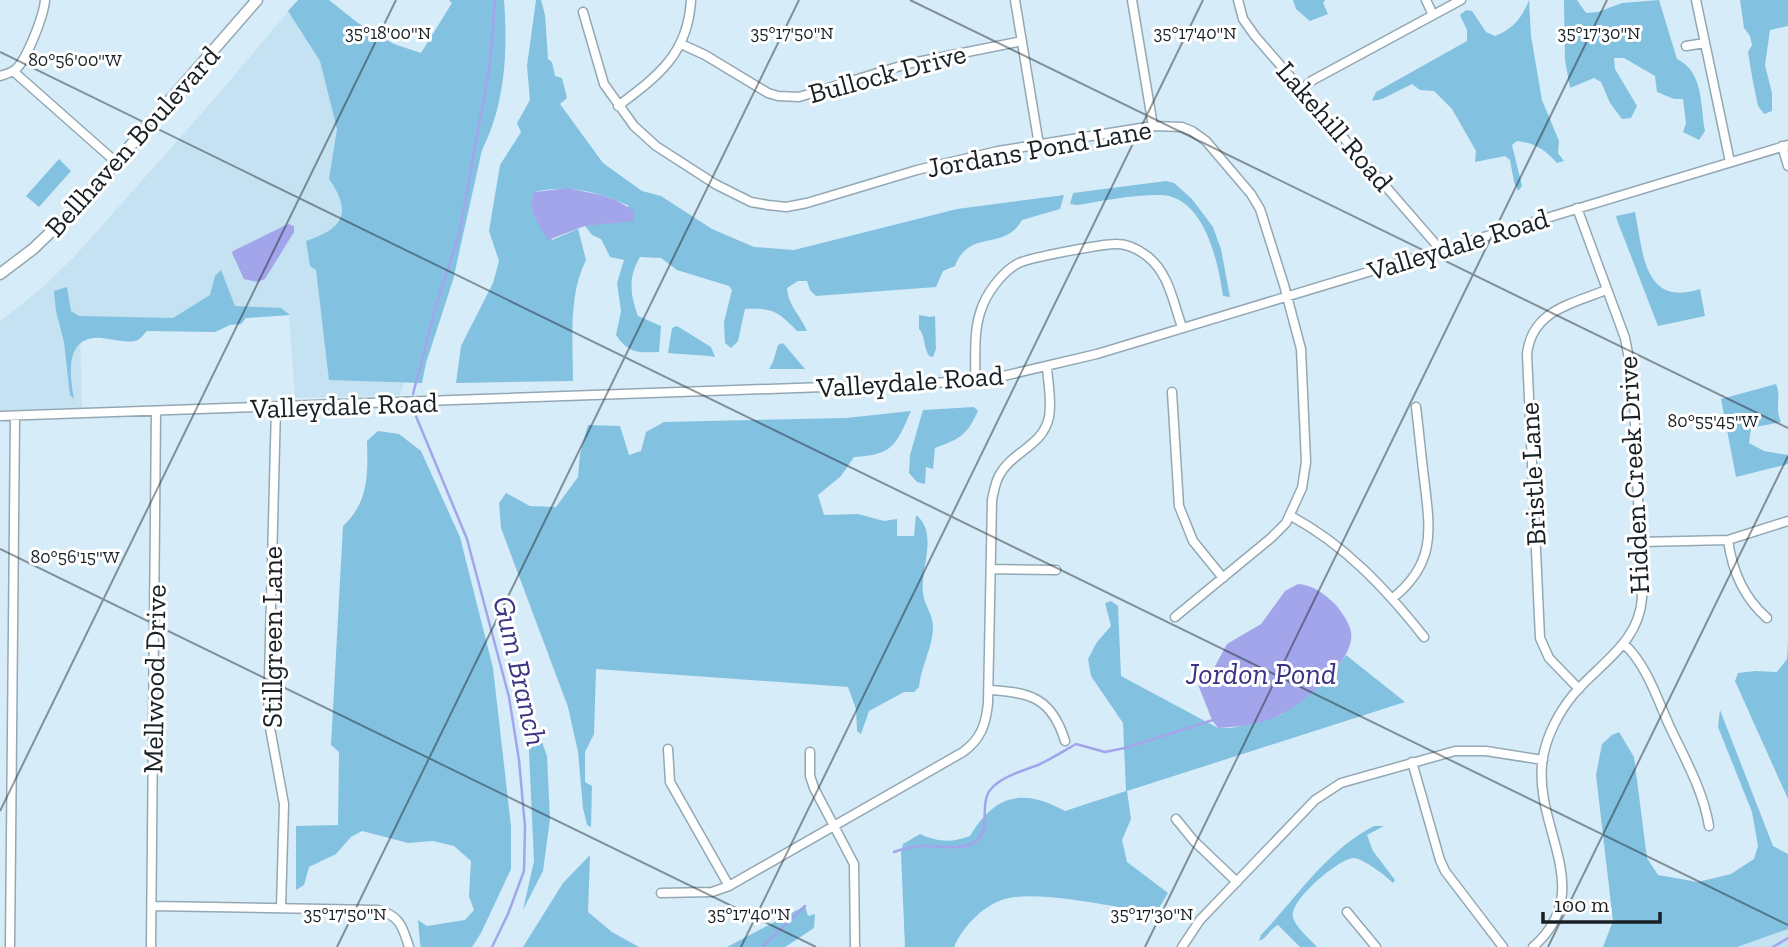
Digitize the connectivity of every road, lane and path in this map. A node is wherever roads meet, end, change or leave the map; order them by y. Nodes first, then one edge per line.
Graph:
1 (45, 0) edge
2 (257, 0) edge
3 (691, 0) edge
4 (1015, 0) edge
5 (1132, 0) edge
6 (1238, 0) edge
7 (1426, 0) edge
8 (1461, 0) edge
9 (1696, 0) edge
10 (583, 12) dead end
11 (1433, 15) junction
12 (1022, 41) junction
13 (1704, 43) junction
14 (681, 44) junction
15 (1686, 46) dead end
16 (13, 71) junction
17 (0, 76) edge
18 (1302, 89) junction
19 (618, 106) junction
20 (1153, 126) junction
21 (1039, 145) junction
22 (1785, 146) edge
23 (1730, 162) junction
24 (117, 163) junction
25 (1788, 166) edge
26 (1577, 208) junction
27 (1440, 249) junction
28 (0, 274) edge
29 (1606, 290) junction
30 (1287, 296) junction
31 (1182, 327) junction
32 (1047, 367) junction
33 (975, 380) junction
34 (1172, 392) dead end
35 (276, 407) junction
36 (1416, 407) dead end
37 (156, 411) junction
38 (0, 416) edge
39 (15, 416) junction
40 (1291, 516) junction
41 (1788, 521) edge
42 (1728, 540) junction
43 (1640, 542) junction
44 (991, 569) junction
45 (1056, 570) dead end
46 (1223, 578) junction
47 (1393, 598) junction
48 (1175, 617) dead end
49 (1767, 618) dead end
50 (1423, 636) dead end
51 (1624, 645) junction
52 (1579, 689) junction
53 (989, 690) junction
54 (1065, 741) dead end
55 (668, 749) dead end
56 (810, 752) dead end
57 (1543, 760) junction
58 (1412, 761) junction
59 (1176, 818) dead end
60 (1709, 825) dead end
61 (835, 826) junction
62 (1237, 882) junction
63 (729, 886) junction
64 (661, 893) dead end
65 (152, 906) junction
66 (281, 907) junction
67 (1347, 912) dead end
68 (0, 915) edge
69 (10, 915) junction
70 (10, 947) edge
71 (151, 947) edge
72 (409, 947) edge
73 (855, 947) edge
74 (1182, 947) edge
75 (1376, 947) edge
76 (1503, 947) edge
77 (1533, 947) edge

1 - 16 street
2 - 24 main road, Bellhaven Boulevard
3 - 14 street
4 - 12 street
5 - 20 street
6 - 18 street, Lakehill Road
7 - 11 street
8 - 11 street
9 - 13 street
10 - 19 street, Jordans Pond Lane
11 - 18 street
12 - 14 street, Bullock Drive
12 - 21 street
13 - 15 street
13 - 23 street
14 - 19 street
16 - 17 street
16 - 24 street
18 - 27 street, Lakehill Road
19 - 21 street, Jordans Pond Lane
20 - 21 street, Jordans Pond Lane
20 - 30 street, Jordans Pond Lane
22 - 23 street, Valleydale Road
22 - 25 street
23 - 26 street, Valleydale Road
24 - 28 main road, Bellhaven Boulevard
26 - 27 street, Valleydale Road
26 - 29 street, Hidden Creek Drive
27 - 30 street, Valleydale Road
29 - 43 street, Hidden Creek Drive
29 - 52 street, Bristle Lane
30 - 31 street, Valleydale Road
30 - 40 street, Jordans Pond Lane
31 - 32 street, Valleydale Road
31 - 33 street
32 - 33 street, Valleydale Road
32 - 44 street
33 - 35 street, Valleydale Road
34 - 46 street
35 - 37 street, Valleydale Road
35 - 66 street, Stillgreen Lane
36 - 47 street
37 - 39 street, Valleydale Road
37 - 65 street, Mellwood Drive
38 - 39 street, Valleydale Road
39 - 69 street
40 - 46 street, Jordans Pond Lane
40 - 47 street
41 - 42 street
42 - 43 street
42 - 49 street
43 - 51 street, Hidden Creek Drive
44 - 45 street
44 - 53 street
46 - 48 street, Jordans Pond Lane
47 - 50 street
51 - 52 street, Hidden Creek Drive
51 - 60 street
52 - 57 street, Hidden Creek Drive
53 - 54 street
53 - 61 street
55 - 63 street
56 - 61 street
57 - 58 street
57 - 77 street, Hidden Creek Drive
58 - 62 street
58 - 76 street
59 - 62 street
61 - 63 street
61 - 73 street
62 - 74 street
63 - 64 street
65 - 66 street
65 - 71 street, Mellwood Drive
66 - 72 street
67 - 75 street
68 - 69 street
69 - 70 street

